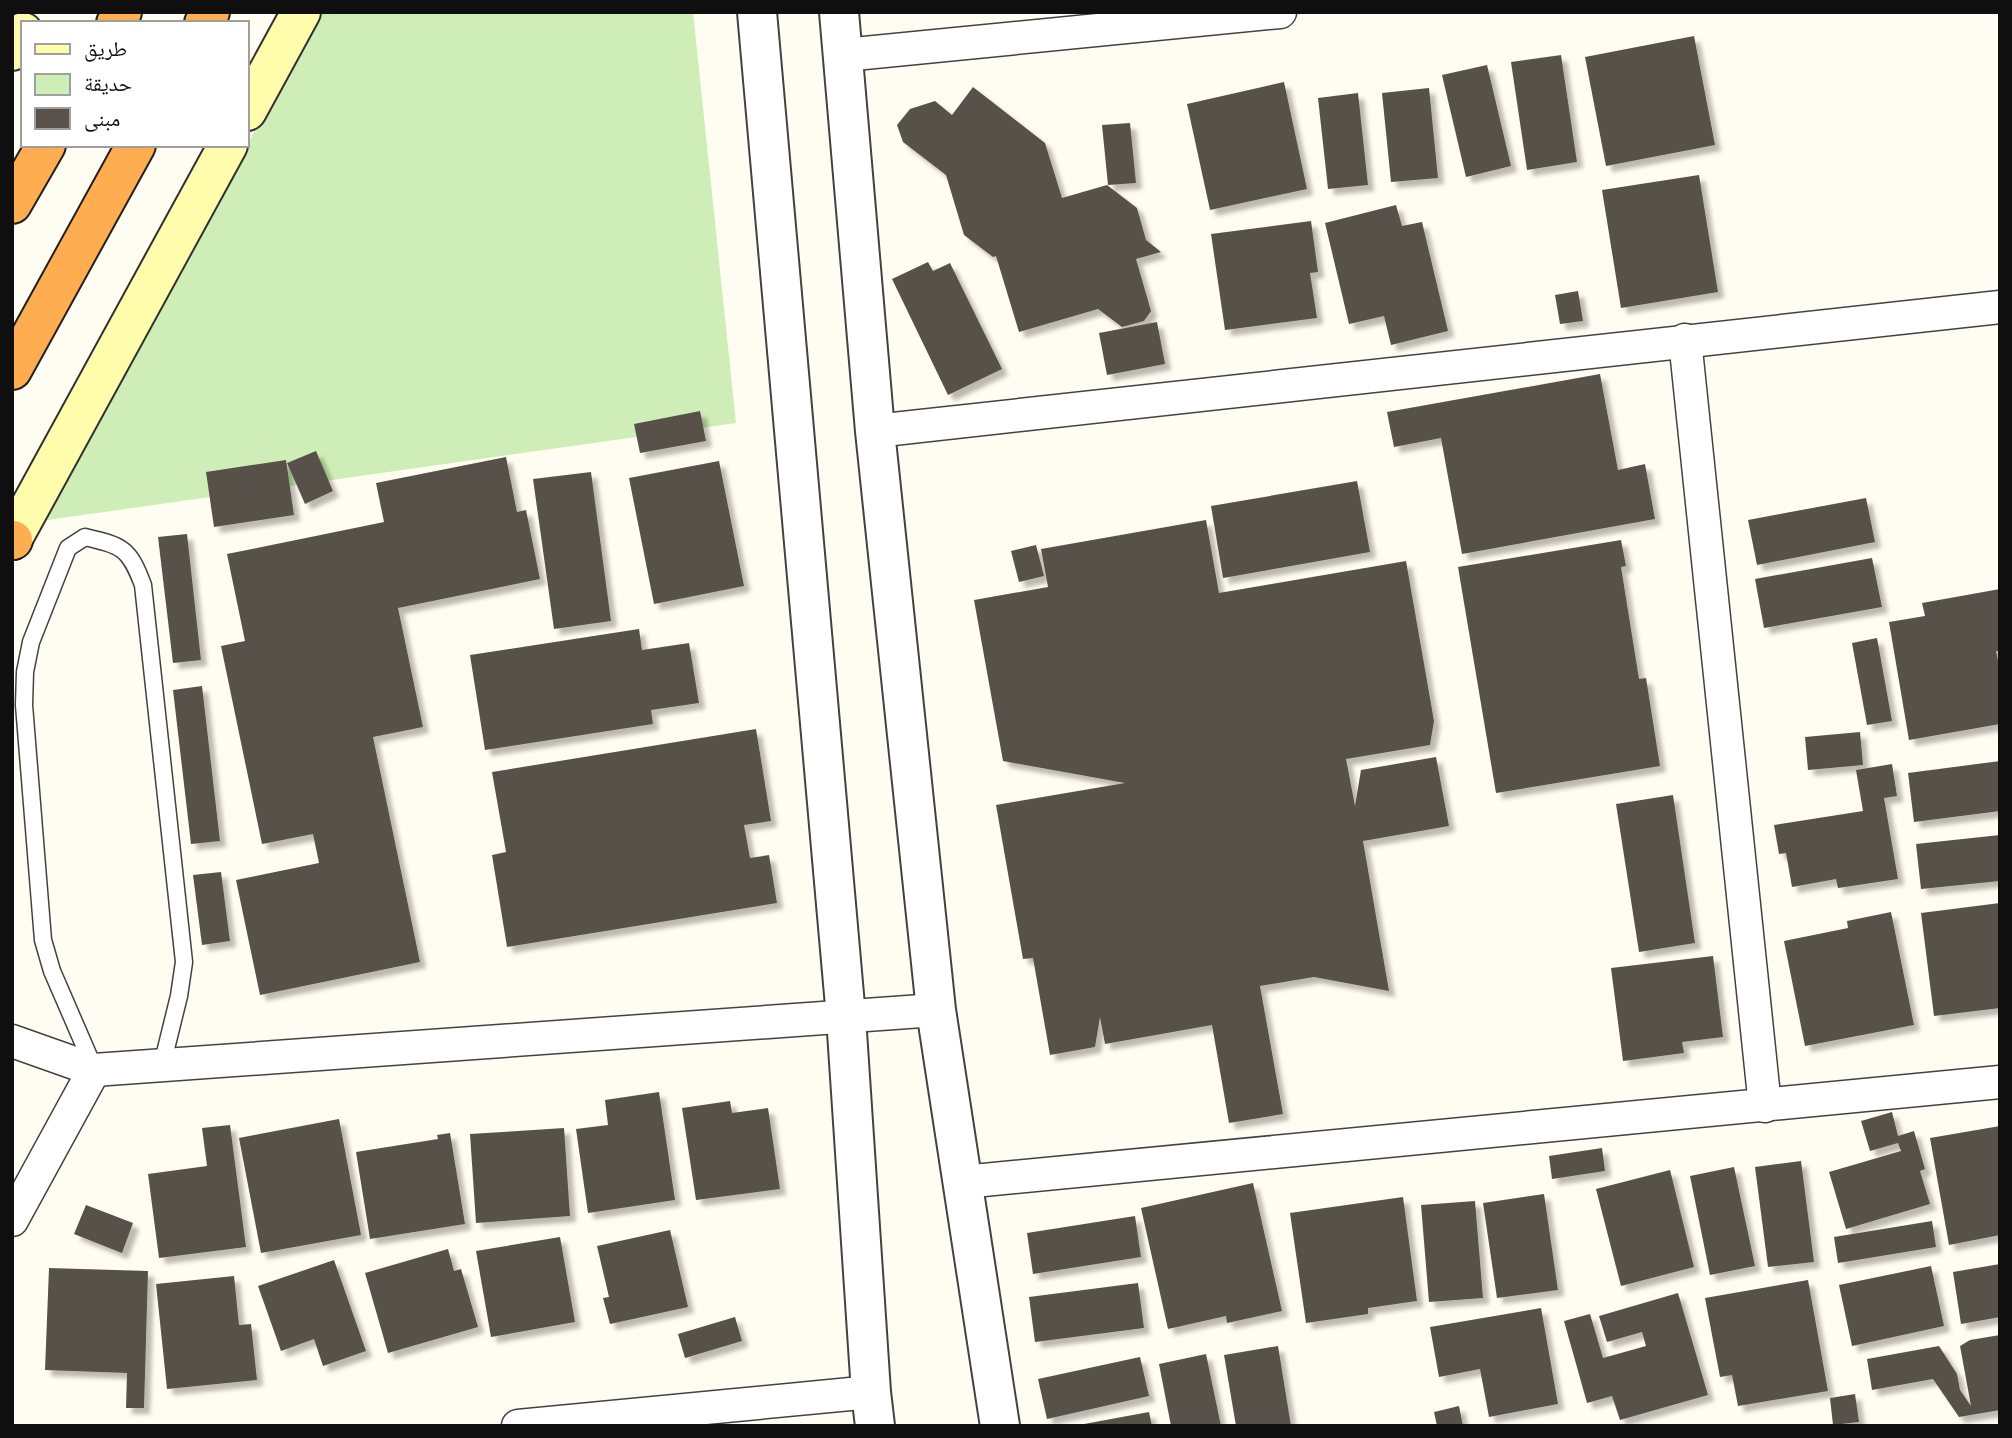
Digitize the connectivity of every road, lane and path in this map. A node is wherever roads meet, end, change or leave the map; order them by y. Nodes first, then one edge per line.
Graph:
1 (301, 12) edge
2 (757, 12) edge
3 (839, 12) edge
4 (1280, 12) edge
5 (21, 35) edge
6 (12, 51) edge
7 (844, 55) junction
8 (248, 109) edge
9 (45, 147) edge
10 (135, 147) edge
11 (227, 147) edge
12 (12, 204) edge
13 (2000, 307) edge
14 (1685, 340) junction
15 (12, 370) edge
16 (875, 431) junction
17 (12, 540) edge
18 (936, 1010) junction
19 (846, 1017) junction
20 (12, 1041) edge
21 (162, 1065) junction
22 (94, 1070) junction
23 (2000, 1082) edge
24 (1765, 1106) junction
25 (963, 1182) junction
26 (12, 1220) edge
27 (873, 1409) edge
28 (526, 1425) edge
29 (1000, 1426) edge

1 - 8 main road
2 - 19 street
3 - 7 street
4 - 7 street
5 - 6 main road
7 - 16 street
9 - 12 highway
10 - 15 highway
11 - 17 main road
13 - 14 street
14 - 16 street
14 - 24 street
16 - 18 street
18 - 19 street
18 - 25 street
19 - 21 street
19 - 27 street
20 - 22 street
21 - 22 street
21 - 22 lane
22 - 26 street
23 - 24 street
24 - 25 street
25 - 29 street
27 - 28 street

